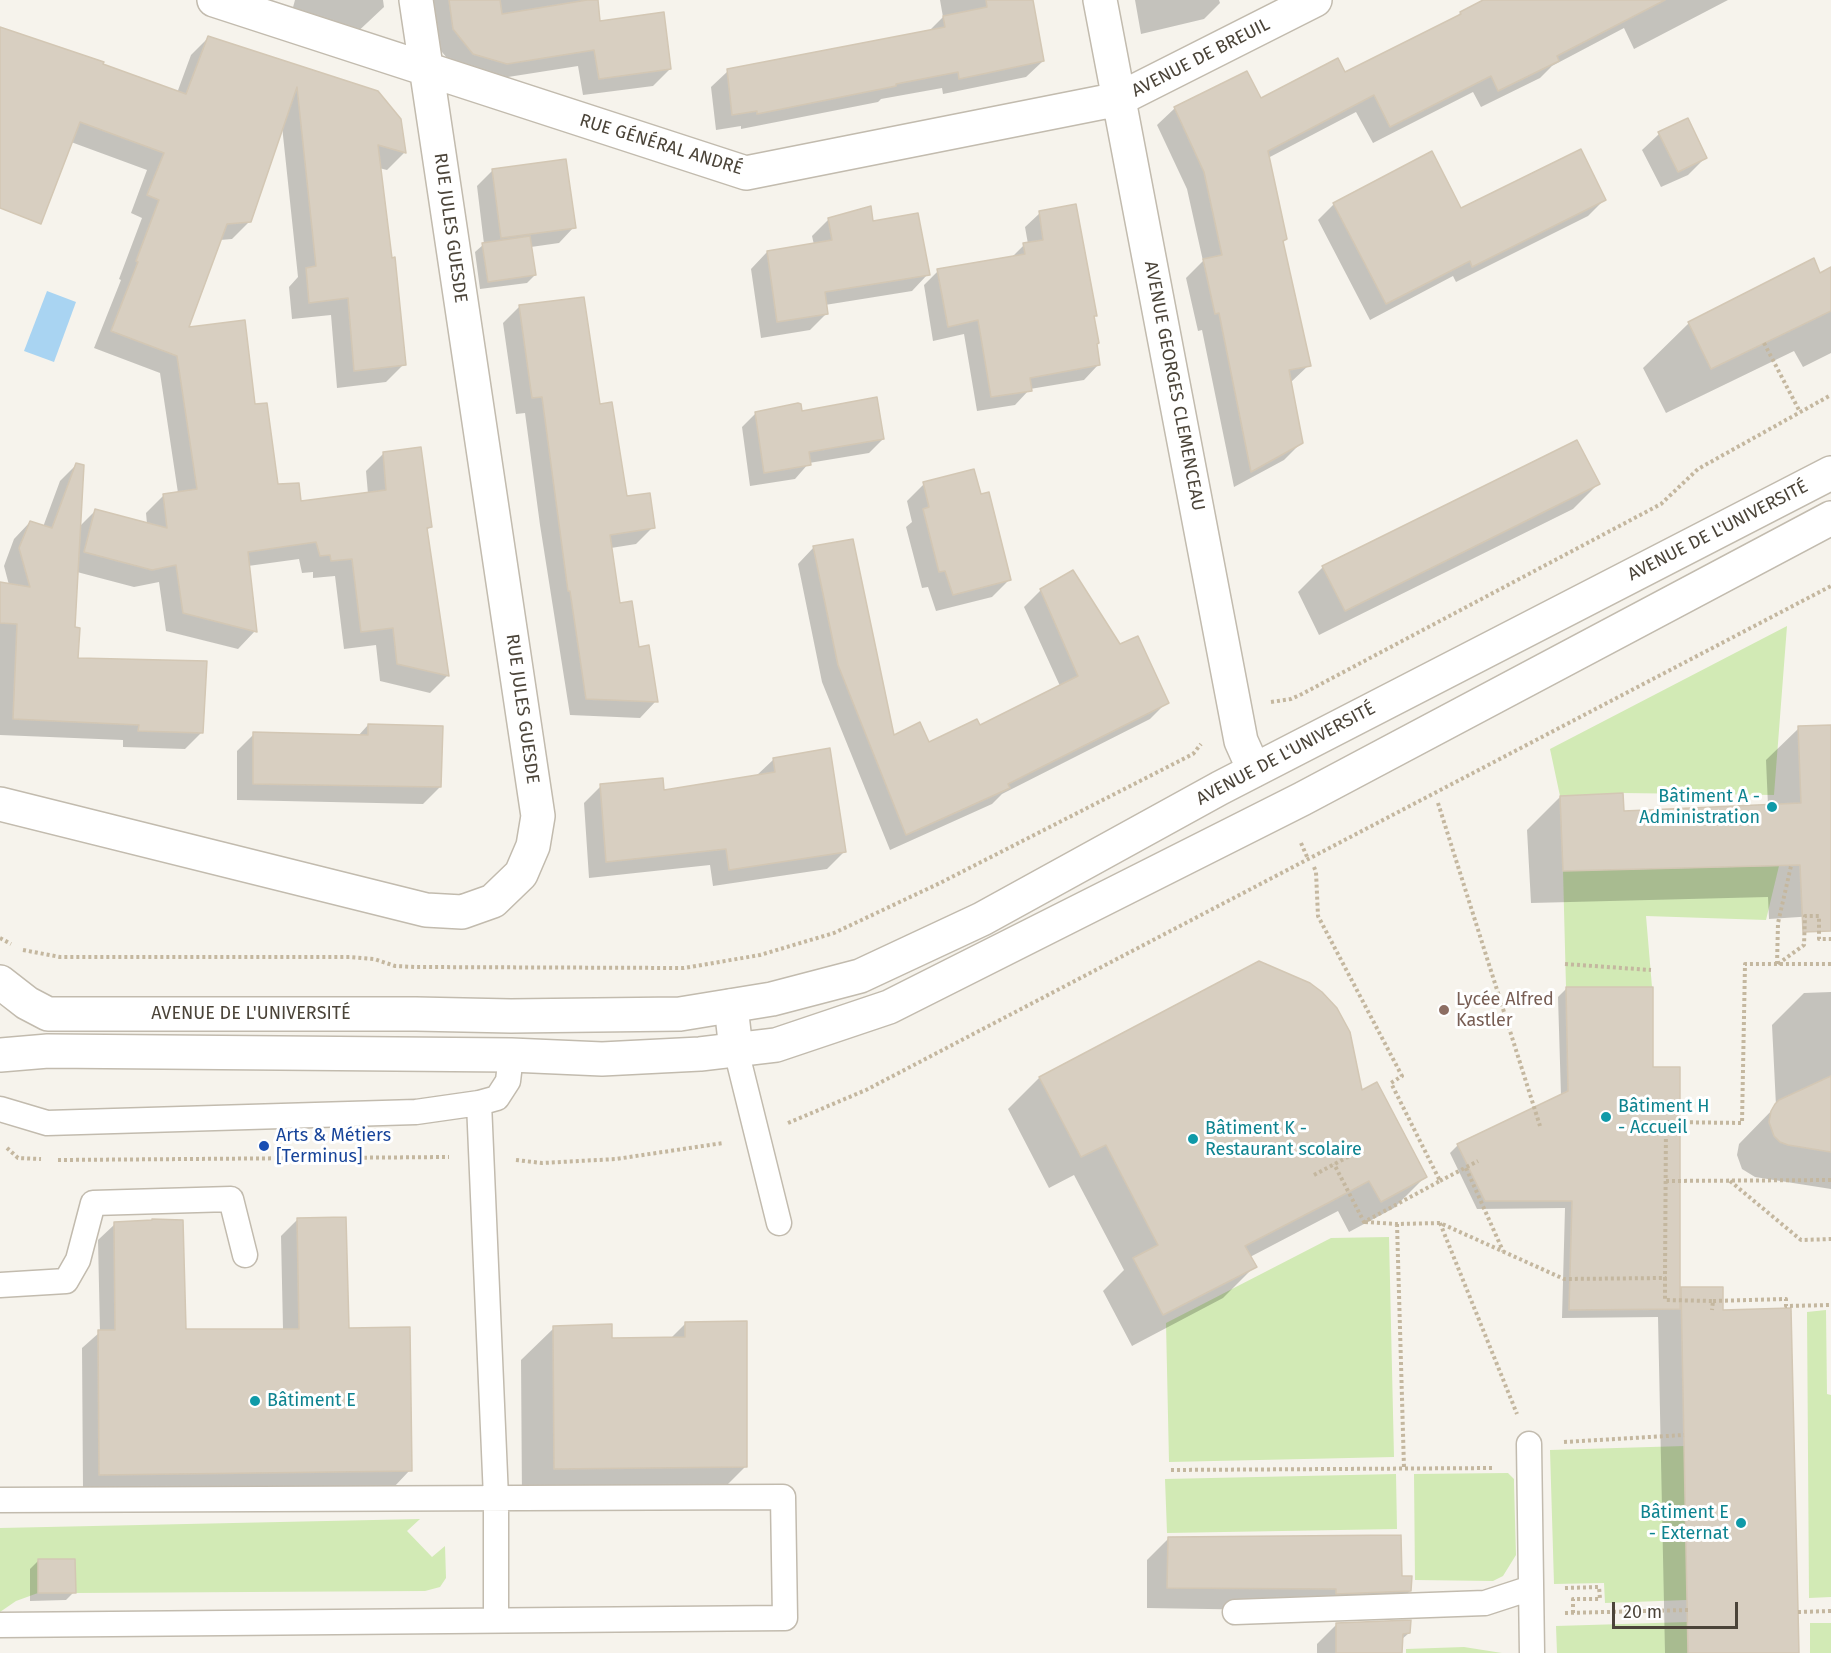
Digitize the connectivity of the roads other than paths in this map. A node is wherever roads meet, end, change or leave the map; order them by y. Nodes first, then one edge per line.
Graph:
1 (214, 0) edge
2 (416, 0) edge
3 (1100, 0) edge
4 (1315, 0) edge
5 (426, 71) junction
6 (1119, 99) junction
7 (1831, 472) edge
8 (1831, 518) edge
9 (1254, 770) junction
10 (0, 804) edge
11 (0, 982) edge
12 (731, 1005) junction
13 (511, 1016) junction
14 (736, 1050) junction
15 (0, 1055) edge
16 (511, 1055) junction
17 (479, 1103) junction
18 (0, 1109) edge
19 (779, 1223) dead end
20 (245, 1255) dead end
21 (0, 1285) edge
22 (1529, 1444) road end
23 (496, 1498) junction
24 (0, 1500) edge
25 (1531, 1588) junction
26 (1235, 1612) dead end
27 (496, 1620) junction
28 (0, 1625) edge
29 (1532, 1653) edge

1 - 5 street, RUE GÉNÉRAL ANDRÉ
2 - 5 street, RUE JULES GUESDE
3 - 6 street, AVENUE GEORGES CLEMENCEAU
4 - 6 street, AVENUE DE BREUIL
5 - 6 street, RUE GÉNÉRAL ANDRÉ
5 - 10 street, RUE JULES GUESDE
6 - 9 street, AVENUE GEORGES CLEMENCEAU
7 - 9 street, AVENUE DE L'UNIVERSITÉ
8 - 14 street
9 - 12 street, AVENUE DE L'UNIVERSITÉ
11 - 13 street, AVENUE DE L'UNIVERSITÉ
12 - 13 street, AVENUE DE L'UNIVERSITÉ
12 - 14 street
13 - 16 street
14 - 16 street
14 - 19 lane
15 - 16 street
16 - 17 lane
17 - 18 lane
17 - 23 lane
20 - 21 lane
22 - 25 lane
23 - 24 lane
23 - 27 lane
23 - 27 lane
25 - 26 lane
25 - 29 lane
27 - 28 lane

